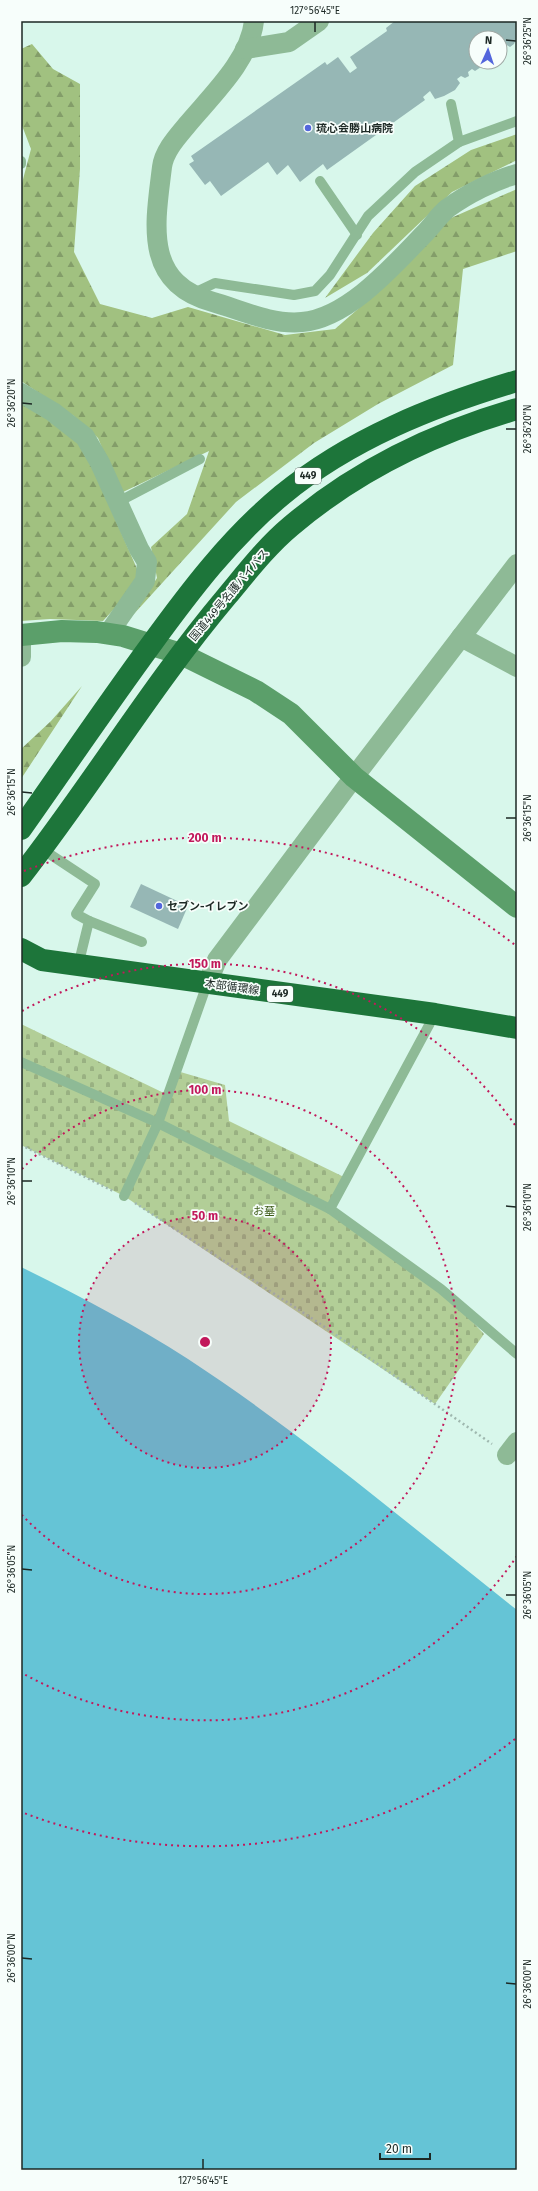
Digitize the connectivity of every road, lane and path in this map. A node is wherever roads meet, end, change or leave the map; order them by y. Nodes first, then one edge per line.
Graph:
1 (254, 21) edge
2 (319, 21) edge
3 (245, 49) junction
4 (451, 104) dead end
5 (517, 121) edge
6 (459, 142) junction
7 (21, 161) edge
8 (21, 164) edge
9 (517, 174) edge
10 (320, 181) dead end
11 (356, 234) junction
12 (190, 295) junction
13 (517, 381) edge
14 (21, 393) edge
15 (517, 409) edge
16 (200, 459) dead end
17 (118, 502) junction
18 (517, 564) edge
19 (108, 634) junction
20 (21, 635) edge
21 (461, 637) junction
22 (21, 643) edge
23 (152, 644) junction
24 (181, 654) junction
25 (21, 657) edge
26 (517, 667) edge
27 (354, 777) junction
28 (21, 829) edge
29 (42, 849) junction
30 (21, 876) edge
31 (517, 906) edge
32 (89, 921) junction
33 (142, 942) dead end
34 (21, 949) edge
35 (31, 960) edge
36 (78, 966) junction
37 (207, 984) junction
38 (435, 1014) junction
39 (517, 1028) edge
40 (21, 1062) edge
41 (158, 1124) junction
42 (21, 1145) edge
43 (124, 1196) junction
44 (330, 1209) junction
45 (517, 1354) edge
46 (512, 1449) edge

1 - 3 street
2 - 3 street
3 - 12 street
4 - 6 lane
5 - 6 lane
6 - 11 lane
7 - 8 lane
9 - 12 street
10 - 11 lane
11 - 12 lane
13 - 23 highway, 449
14 - 17 street
15 - 24 highway, 国道449号名護バイパス / 449
16 - 17 lane
17 - 19 street
18 - 21 street
19 - 20 street
19 - 23 street
21 - 26 street
21 - 27 street
22 - 25 street
23 - 24 street
23 - 28 highway, 449
24 - 27 street
24 - 29 highway, 国道449号名護バイパス / 449
27 - 31 street
27 - 37 street
29 - 30 highway, 国道449号名護バイパス / 449
29 - 32 lane
32 - 33 lane
32 - 36 lane
34 - 35 highway, 本部循環線 / 449
35 - 36 highway, 本部循環線 / 449
36 - 37 highway, 本部循環線 / 449
37 - 38 highway, 本部循環線 / 449
37 - 41 lane
38 - 39 highway, 本部循環線 / 449
38 - 44 lane
40 - 41 lane
41 - 43 lane
41 - 44 lane
42 - 43 path
43 - 46 path
44 - 45 lane

